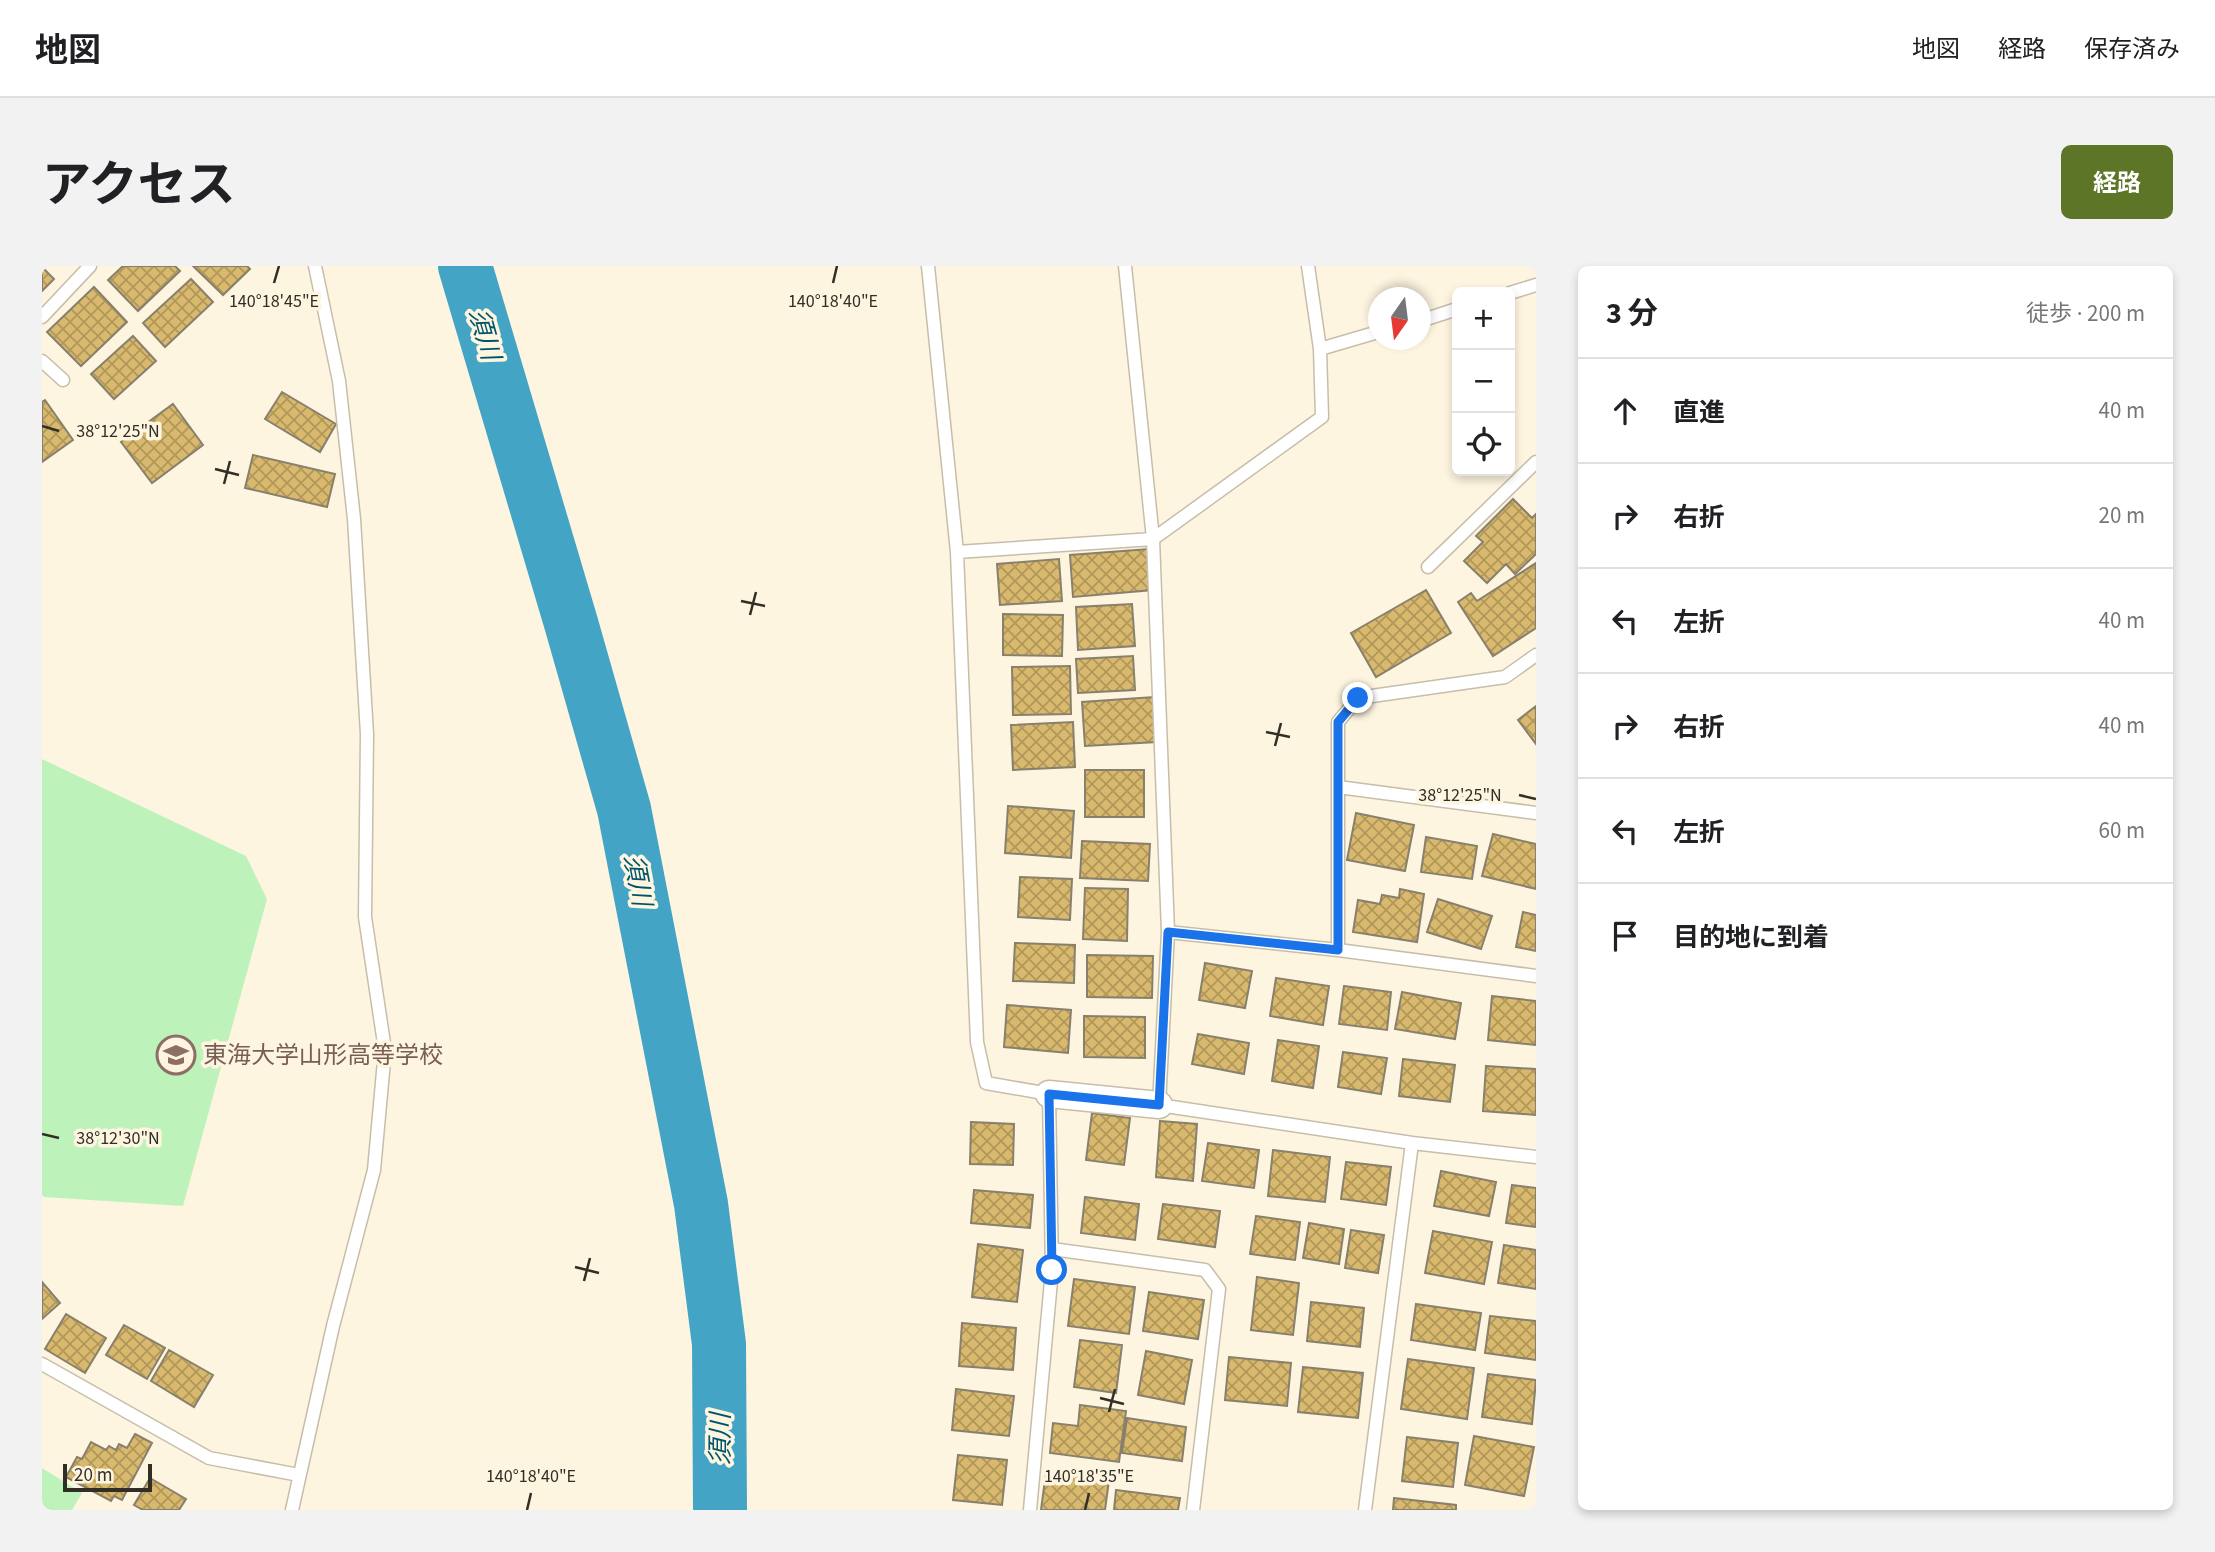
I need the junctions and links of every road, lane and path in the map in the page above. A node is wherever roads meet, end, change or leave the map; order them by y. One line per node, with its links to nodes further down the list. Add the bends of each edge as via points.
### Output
1 (90, 266): 9 (lane)
2 (315, 266): 31 (lane, via 339,381 354,519 368,734 365,917 385,1049 374,1170)
3 (928, 266): 17 (lane)
4 (1125, 266): 16 (lane)
5 (1308, 266): 12 (lane)
6 (1536, 285): 7 (lane)
7 (1515, 291)
8 (1452, 311): 10 (lane)
9 (42, 317)
10 (1431, 317)
11 (1368, 335): 12 (lane)
12 (1320, 349): 16 (lane, via 1322,416)
13 (42, 361): 14 (lane)
14 (62, 380)
15 (1536, 462): 18 (lane)
16 (1153, 539): 17 (lane); 22 (lane)
17 (957, 552): 25 (lane, via 977,1042 986,1083)
18 (1428, 567)
19 (1536, 655): 20 (lane, via 1505,677 1358,698 1338,722)
20 (1338, 787): 21 (lane); 23 (lane)
21 (1536, 813)
22 (1168, 932): 23 (lane); 26 (lane)
23 (1338, 950): 24 (lane)
24 (1536, 976)
25 (1049, 1094): 26 (street); 29 (lane)
26 (1159, 1105): 27 (lane)
27 (1412, 1143): 28 (lane); 35 (lane)
28 (1536, 1157)
29 (1052, 1250): 33 (lane); 34 (lane, via 1205,1270 1219,1289)
30 (42, 1364): 31 (lane, via 209,1458)
31 (299, 1475): 32 (lane)
32 (292, 1510)
33 (1030, 1510)
34 (1193, 1510)
35 (1365, 1510)

